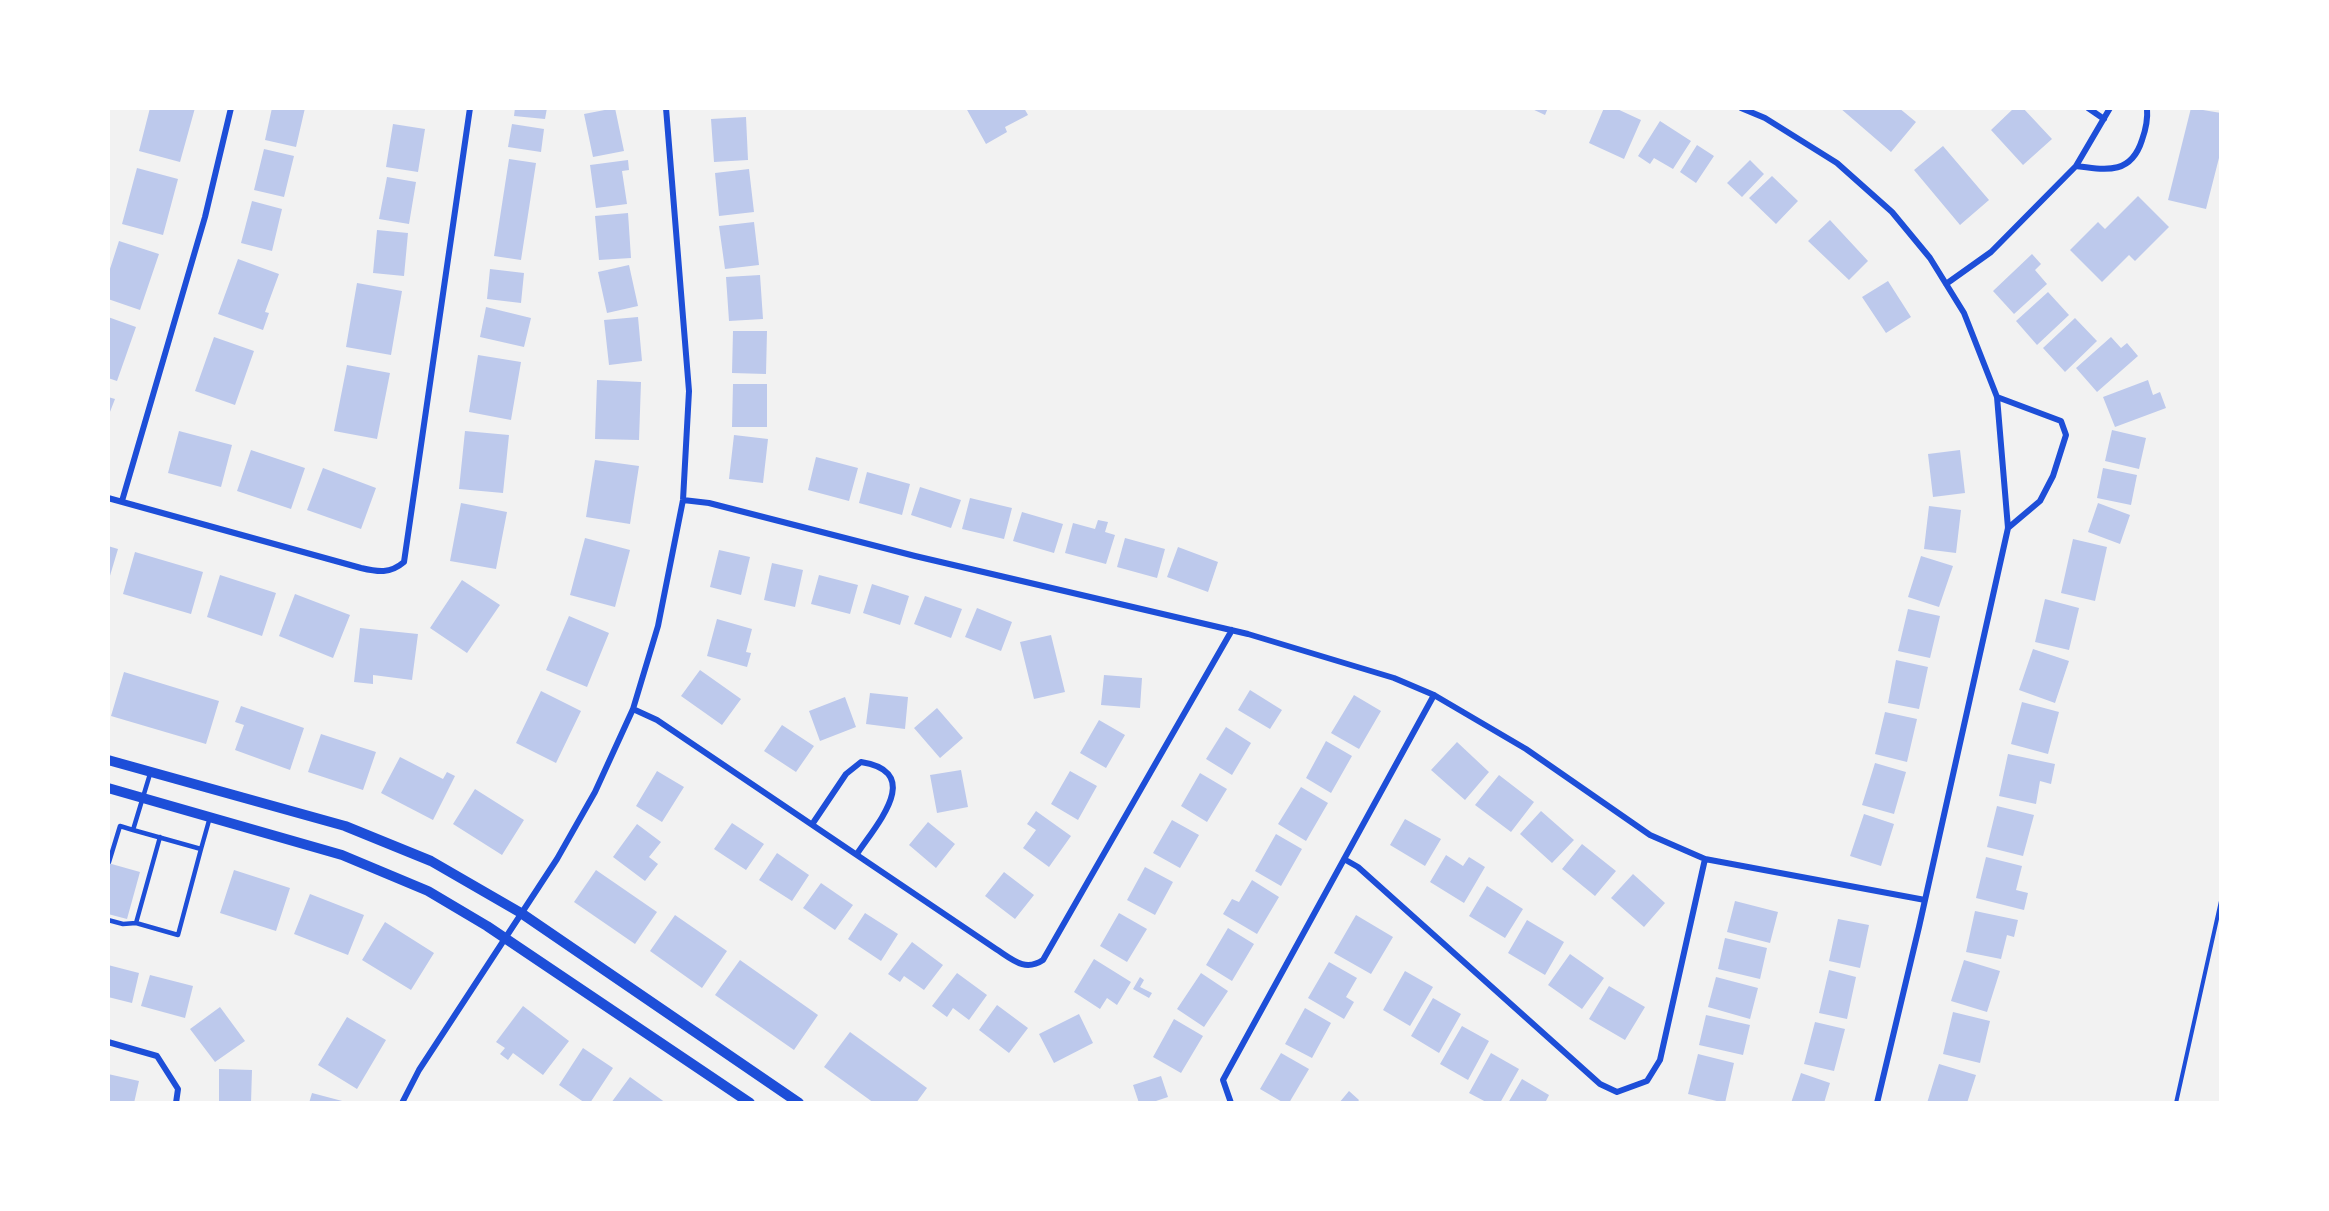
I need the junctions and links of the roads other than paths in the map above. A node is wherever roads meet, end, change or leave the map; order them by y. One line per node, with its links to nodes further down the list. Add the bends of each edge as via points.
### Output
1 (231, 108): 14 (street, via 205,218)
2 (470, 108): 14 (street, via 404,562 394,570 378,572)
3 (666, 108): 13 (street, via 689,391)
4 (1741, 108): 10 (street, via 1765,118 1837,163 1892,213 1930,258)
5 (2088, 108): 8 (street)
6 (2110, 108): 8 (street)
7 (2147, 108): 9 (street, via 2148,122 2137,155 2126,164 2106,170)
8 (2104, 118): 9 (street)
9 (2076, 166): 10 (street, via 1991,252)
10 (1946, 284): 11 (street, via 1964,313)
11 (1997, 397): 15 (street); 15 (street, via 2061,421 2066,435 2040,501)
12 (108, 498): 14 (street)
13 (683, 500): 16 (street, via 709,503); 18 (street, via 658,626)
14 (123, 501)
15 (2008, 528): 32 (street)
16 (1232, 630): 17 (street, via 1394,678); 28 (street, via 1043,960 1032,967 1023,966 996,949)
17 (1434, 695): 29 (street); 30 (street, via 1526,749 1650,835)
18 (633, 709): 24 (street, via 657,720); 33 (street, via 569,840)
19 (108, 760): 20 (street)
20 (150, 772): 22 (lane); 33 (street, via 375,836 454,872)
21 (108, 788): 22 (street)
22 (143, 798): 23 (street); 25 (lane)
23 (210, 817): 27 (lane); 36 (street, via 373,866 436,895)
24 (813, 824): 28 (street); 28 (street, via 846,774 861,762 878,765 892,779 892,801)
25 (134, 830): 26 (lane); 31 (lane, via 120,826)
26 (160, 837): 27 (lane); 35 (lane)
27 (201, 849): 35 (lane, via 178,935)
28 (857, 854)
29 (1344, 860): 30 (street, via 1358,867 1600,1084 1617,1092 1647,1081 1660,1060); 42 (street, via 1223,1080)
30 (1705, 860): 32 (street)
31 (109, 862)
32 (1925, 900): 43 (street)
33 (521, 913): 36 (street); 41 (street)
34 (108, 920): 35 (lane)
35 (136, 923)
36 (505, 938): 39 (street, via 418,1070); 40 (street)
37 (108, 1042): 38 (street, via 157,1056 178,1089)
38 (176, 1103)
39 (402, 1103)
40 (750, 1103)
41 (799, 1103)
42 (1231, 1103)
43 (1877, 1103)

